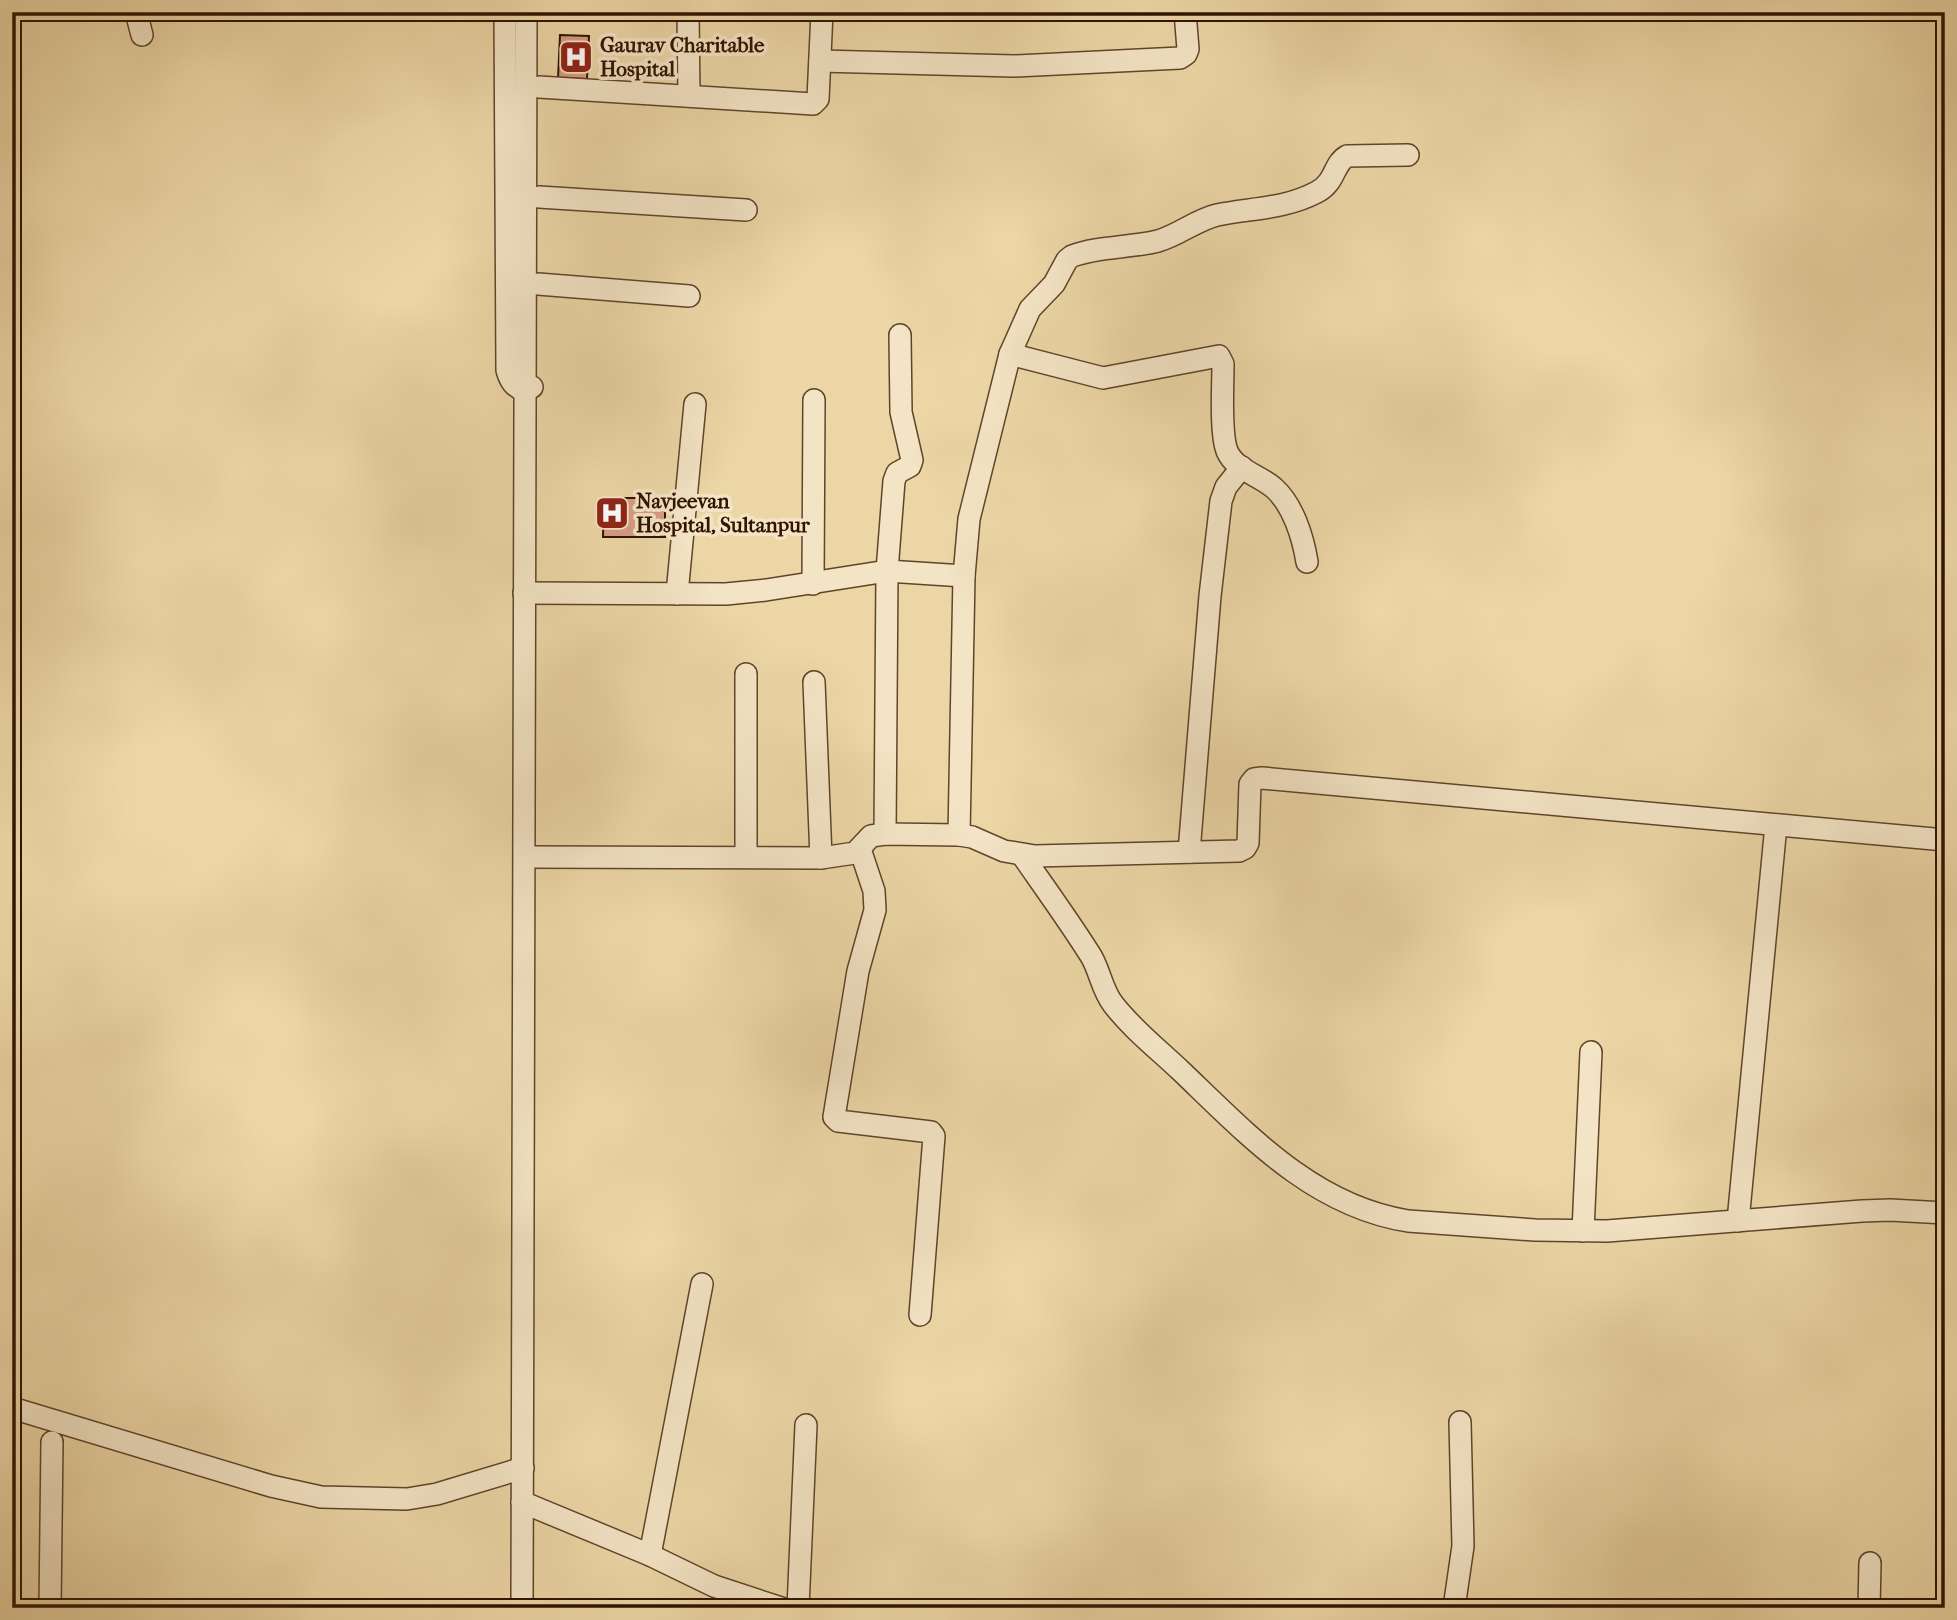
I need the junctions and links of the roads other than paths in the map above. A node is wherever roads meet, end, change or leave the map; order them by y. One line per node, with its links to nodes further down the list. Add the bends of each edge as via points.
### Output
1 (136, 12): 8 (street)
2 (505, 12): 19 (street, via 507,370 512,383)
3 (526, 12): 19 (street)
4 (538, 12): 10 (street)
5 (688, 12): 11 (street)
6 (822, 12): 9 (street)
7 (1185, 12): 9 (street, via 1188,49 1180,58 1014,66)
8 (142, 35)
9 (820, 61): 11 (street, via 818,99 813,104)
10 (539, 87): 11 (street); 13 (street)
11 (688, 96)
12 (1408, 155): 18 (street, via 1347,156 1324,187 1292,202 1213,216 1149,243 1072,256 1030,309)
13 (538, 197): 14 (street); 15 (street)
14 (746, 210)
15 (538, 284): 16 (street); 19 (street, via 538,374 533,387)
16 (689, 296)
17 (900, 335): 24 (street, via 901,412 912,460 894,481)
18 (1010, 354): 22 (street, via 1103,378 1219,356 1226,450); 25 (street, via 969,519)
19 (525, 391): 27 (street)
20 (814, 400): 26 (street)
21 (695, 404): 28 (street)
22 (1241, 467): 23 (street, via 1273,487 1285,501); 36 (street, via 1221,500)
23 (1307, 562)
24 (887, 571): 25 (street); 26 (street); 32 (street)
25 (964, 576): 33 (street)
26 (813, 583): 28 (street, via 726,594)
27 (524, 593): 28 (street); 38 (street)
28 (677, 594)
29 (746, 674): 39 (street)
30 (814, 682): 40 (street)
31 (1776, 825): 34 (street); 36 (street, via 1262,778 1250,784 1245,848); 43 (street)
32 (885, 834): 33 (street); 35 (street, via 871,836)
33 (959, 835): 37 (street)
34 (1945, 840)
35 (860, 849): 40 (street); 46 (street, via 874,891 875,910 858,971 834,1117 934,1136)
36 (1189, 852): 37 (street)
37 (1022, 855): 44 (street, via 1091,956 1114,1006 1254,1141 1307,1182 1383,1217)
38 (525, 857): 39 (street); 51 (street)
39 (747, 857): 40 (street)
40 (821, 858)
41 (1591, 1052): 44 (street)
42 (1945, 1213): 43 (street, via 1890,1210)
43 (1738, 1221): 44 (street)
44 (1583, 1231)
45 (702, 1284): 53 (street)
46 (920, 1315)
47 (12, 1408): 51 (street, via 321,1497 407,1499)
48 (1460, 1422): 59 (street, via 1463,1546)
49 (806, 1425): 58 (street)
50 (52, 1442): 55 (street)
51 (523, 1468): 52 (street)
52 (522, 1502): 53 (street); 56 (street)
53 (650, 1555): 57 (street, via 714,1586)
54 (1870, 1563): 60 (street)
55 (50, 1608)
56 (522, 1608)
57 (781, 1608)
58 (798, 1608)
59 (1454, 1608)
60 (1870, 1608)

